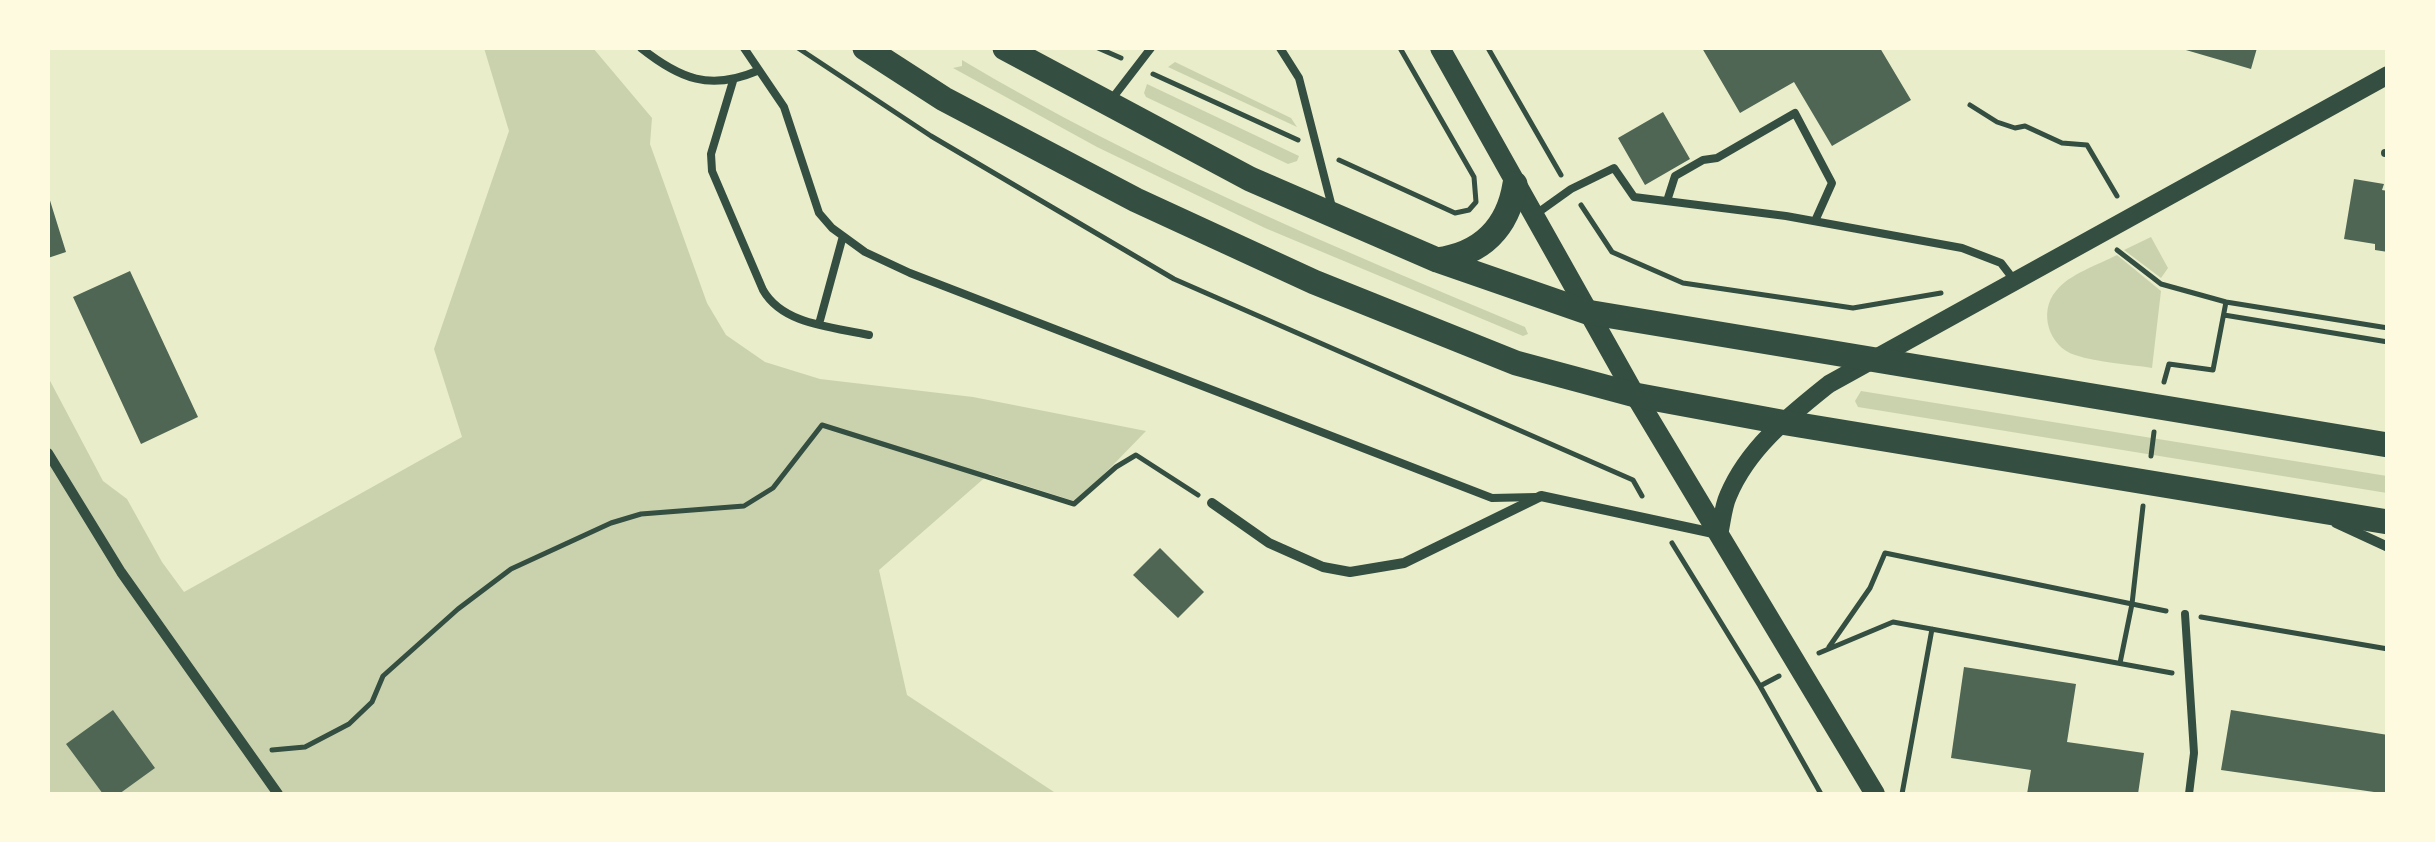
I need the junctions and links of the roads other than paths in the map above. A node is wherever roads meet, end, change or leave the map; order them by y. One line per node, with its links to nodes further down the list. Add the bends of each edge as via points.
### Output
1 (641, 48): 10 (lane, via 681,76)
2 (744, 48): 8 (lane)
3 (865, 48): 24 (highway, via 944,99 1136,200 1314,282 1516,363)
4 (1005, 48): 11 (highway)
5 (1150, 48): 11 (lane)
6 (1280, 48): 14 (lane, via 1299,78)
7 (1440, 48): 12 (main road)
8 (758, 71): 10 (lane); 17 (lane, via 784,107 819,214)
9 (2388, 75): 19 (street)
10 (733, 81): 21 (lane, via 712,171 769,302)
11 (1107, 105): 14 (highway)
12 (1515, 184): 15 (main road); 18 (highway, via 1512,204 1492,237)
13 (1667, 201): 15 (lane, via 1634,197 1614,168); 16 (lane); 16 (lane, via 1675,176 1795,113 1832,183)
14 (1334, 216): 18 (highway)
15 (1533, 216): 20 (main road)
16 (1815, 222): 19 (lane, via 1962,248 2001,263)
17 (843, 236): 21 (lane); 30 (lane, via 910,273 1492,498)
18 (1437, 260): 20 (highway)
19 (2016, 283): 23 (street)
20 (1587, 312): 23 (highway); 24 (main road)
21 (819, 324): 22 (lane)
22 (870, 335)
23 (1870, 358): 25 (street); 27 (highway)
24 (1635, 394): 25 (highway); 34 (main road)
25 (1781, 422): 32 (highway); 34 (street, via 1727,497)
26 (2388, 435): 27 (street)
27 (2354, 439): 28 (highway)
28 (2388, 445)
29 (48, 453): 37 (street, via 121,572)
30 (1541, 496): 31 (street, via 1404,563 1350,572 1269,543); 34 (street)
31 (1212, 504)
32 (2303, 508): 33 (highway); 35 (street)
33 (2388, 522)
34 (1720, 534): 38 (main road)
35 (2388, 547)
36 (2184, 614): 39 (lane, via 2194,753)
37 (278, 794)
38 (1876, 794)
39 (2189, 794)

